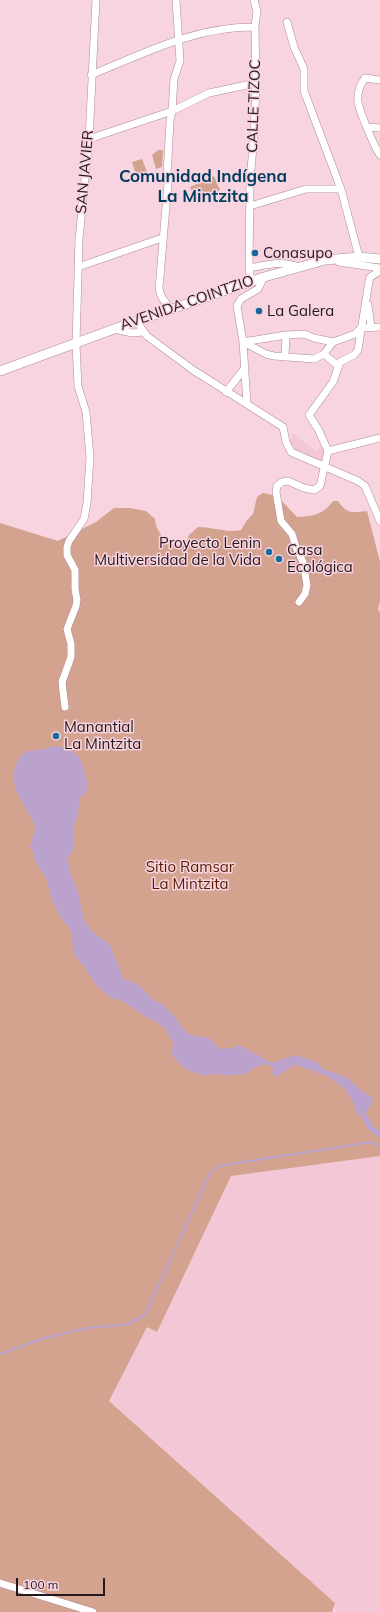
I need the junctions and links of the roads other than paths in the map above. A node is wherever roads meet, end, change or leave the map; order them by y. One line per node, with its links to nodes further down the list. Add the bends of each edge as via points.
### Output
1 (96, 0): 7 (street, SAN JAVIER)
2 (176, 0): 6 (street)
3 (254, 0): 5 (street, CALLE TIZOC, via 257,11)
4 (287, 22): 15 (street, via 304,69 304,91)
5 (255, 26): 6 (street, via 235,26 202,32); 9 (street, CALLE TIZOC)
6 (178, 41): 7 (street); 10 (street, via 180,61 174,79)
7 (91, 75): 13 (street, SAN JAVIER)
8 (380, 80): 11 (street, via 365,78 360,85 358,102)
9 (256, 83): 10 (street, via 209,93); 16 (street, CALLE TIZOC)
10 (172, 110): 13 (street); 17 (street)
11 (367, 127): 12 (street); 14 (street)
12 (380, 128)
13 (89, 139): 21 (street, SAN JAVIER)
14 (380, 155)
15 (341, 189): 16 (street, via 306,189); 18 (street)
16 (250, 206): 23 (street, CALLE TIZOC)
17 (162, 238): 21 (street); 29 (street, via 159,288 160,296)
18 (359, 257): 19 (main road, AVENIDA COINTZIO); 20 (main road, AVENIDA COINTZIO)
19 (380, 259)
20 (325, 260): 22 (main road, AVENIDA COINTZIO); 24 (street)
21 (78, 266): 39 (street, SAN JAVIER)
22 (299, 267): 23 (street, via 290,263 280,263); 26 (main road, AVENIDA COINTZIO)
23 (249, 268): 27 (street, CALLE TIZOC)
24 (380, 268)
25 (380, 271): 28 (street, via 370,277)
26 (264, 277): 27 (main road, AVENIDA COINTZIO); 37 (street, via 258,289 241,299 237,306)
27 (251, 281): 29 (main road, AVENIDA COINTZIO)
28 (367, 299): 31 (street); 33 (street)
29 (170, 309): 30 (main road, AVENIDA COINTZIO)
30 (136, 321): 34 (main road, AVENIDA COINTZIO); 35 (street)
31 (371, 327): 32 (street); 33 (street)
32 (380, 327)
33 (361, 328): 38 (street, via 355,334); 42 (street, via 358,350)
34 (114, 329): 35 (street, via 132,333); 39 (main road, AVENIDA COINTZIO)
35 (143, 332): 45 (street)
36 (286, 335): 37 (street); 38 (street, via 304,334); 41 (street)
37 (243, 342): 41 (street, via 266,354); 43 (street)
38 (332, 342): 40 (street)
39 (76, 344): 44 (main road, AVENIDA COINTZIO); 52 (street, SAN JAVIER, via 78,386 86,412 90,457 84,519 69,541 67,555 75,570 77,600 67,629 71,657 62,682)
40 (324, 354): 41 (street, via 314,359); 42 (street)
41 (285, 357)
42 (338, 366): 48 (street, via 333,382 309,415)
43 (245, 368): 45 (street); 46 (street)
44 (0, 371)
45 (226, 392): 46 (street)
46 (247, 404): 49 (street, via 283,427 291,452)
47 (380, 438): 48 (street)
48 (328, 451): 49 (street)
49 (324, 467): 50 (street, via 365,486); 51 (street, via 320,486 314,490 288,481 277,486 282,521 292,534 303,562 307,585 305,594)
50 (380, 521)
51 (299, 602)
52 (65, 708)
53 (0, 1583): 54 (street)
54 (93, 1612)

